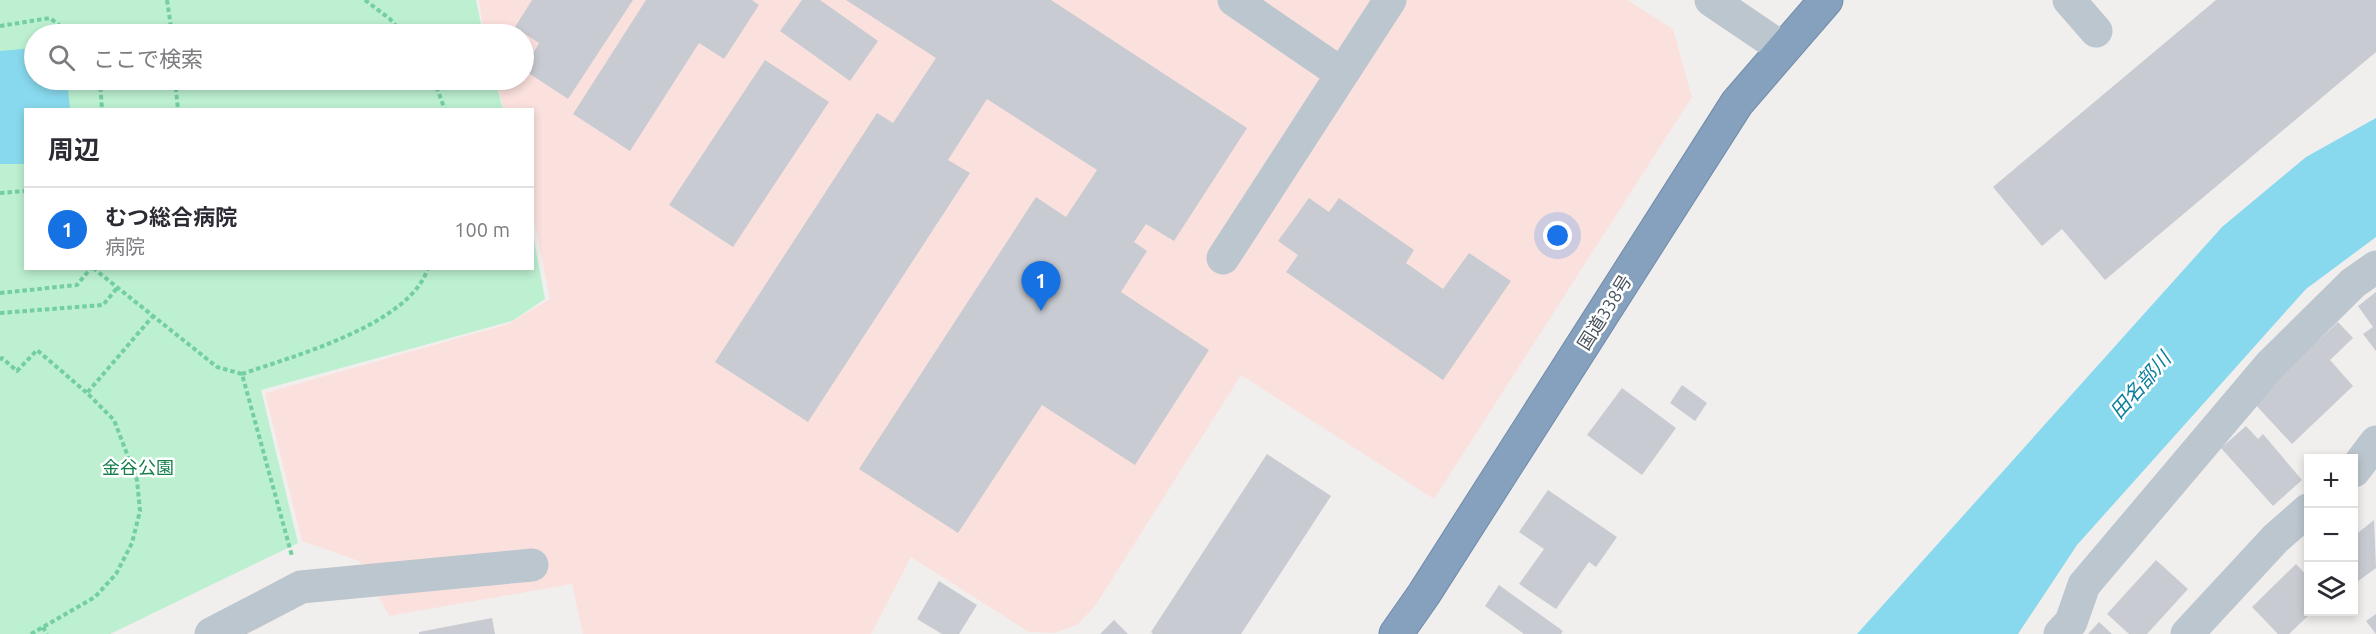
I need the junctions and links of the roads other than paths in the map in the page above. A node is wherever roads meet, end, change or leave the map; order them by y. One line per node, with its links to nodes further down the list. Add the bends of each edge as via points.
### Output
1 (1234, 0): 8 (street)
2 (1390, 0): 8 (street)
3 (1711, 0): 7 (street)
4 (1826, 0): 7 (highway, 国道338号)
5 (2070, 0): 6 (street)
6 (2096, 31)
7 (1782, 48): 14 (highway, 国道338号, via 1737,103)
8 (1342, 74): 9 (street)
9 (1223, 258)
10 (2376, 267): 15 (street, via 2353,283 2270,365 2084,585 2071,622)
11 (2304, 514): 16 (street, via 2276,538)
12 (532, 565): 13 (street, via 301,587)
13 (211, 634)
14 (1396, 634)
15 (2060, 634)
16 (2187, 634)

